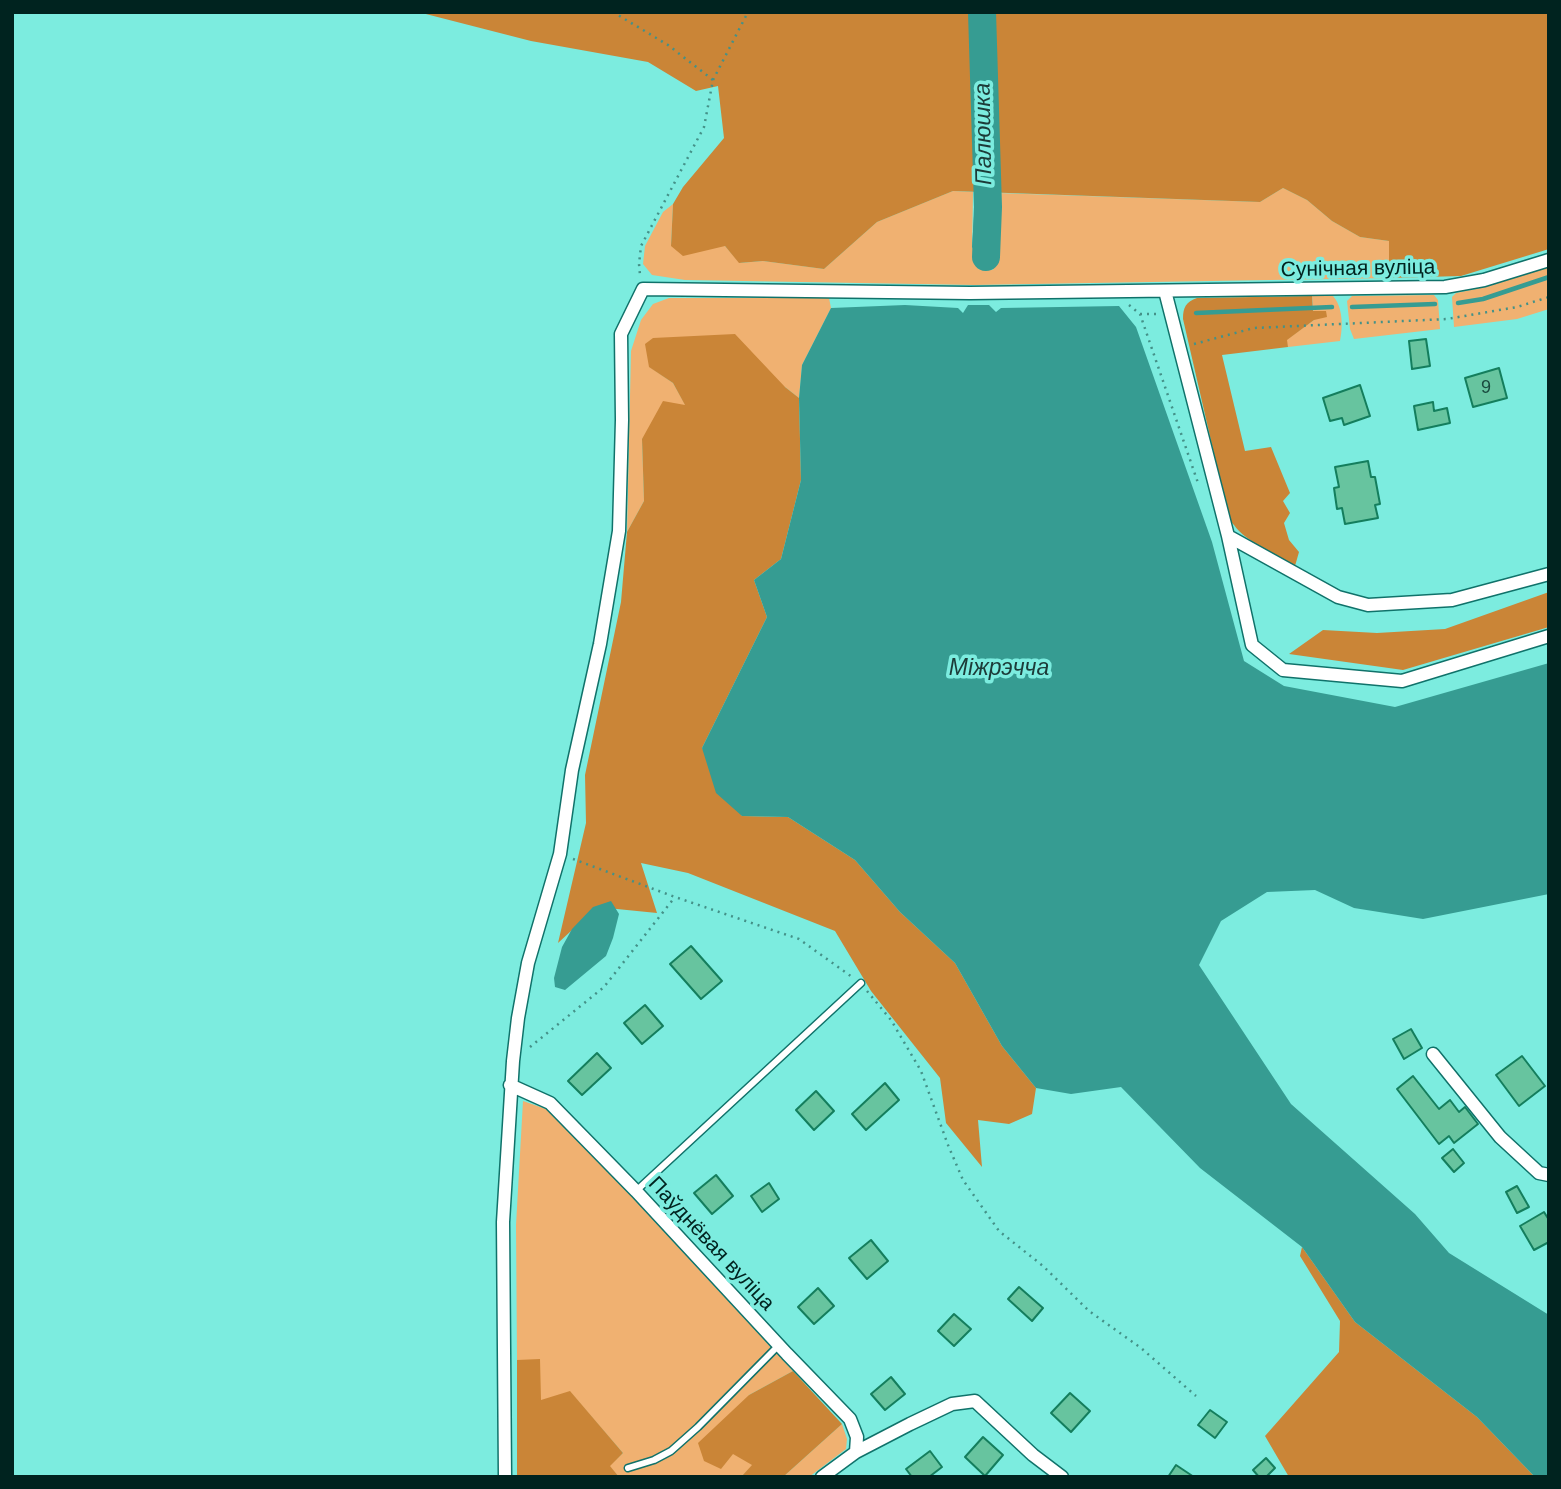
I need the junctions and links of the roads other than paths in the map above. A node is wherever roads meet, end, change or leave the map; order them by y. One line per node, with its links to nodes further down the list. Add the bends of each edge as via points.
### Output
1 (1549, 260): 2 (street, Сунічная вуліца, via 1484,281 1445,287)
2 (1165, 290): 3 (street); 8 (street, Сунічная вуліца, via 643,289 621,334 619,531 560,854 528,963)
3 (1228, 536): 4 (street, via 1338,597 1368,605 1452,600); 5 (street, via 1252,645 1283,670 1402,681)
4 (1549, 574)
5 (1549, 636)
6 (861, 983): 10 (lane)
7 (1433, 1054): 9 (street, via 1500,1137 1539,1173)
8 (510, 1085): 10 (street, Паўднёвая вуліца, via 550,1103); 14 (street, via 503,1222)
9 (1549, 1175)
10 (636, 1191): 11 (street, Паўднёвая вуліца)
11 (779, 1345): 12 (street, Паўднёвая вуліца, via 850,1419 857,1437); 13 (lane, via 671,1451)
12 (856, 1452): 15 (street); 16 (street, via 952,1404 975,1401)
13 (628, 1468)
14 (505, 1477)
15 (822, 1477)
16 (1062, 1477)

